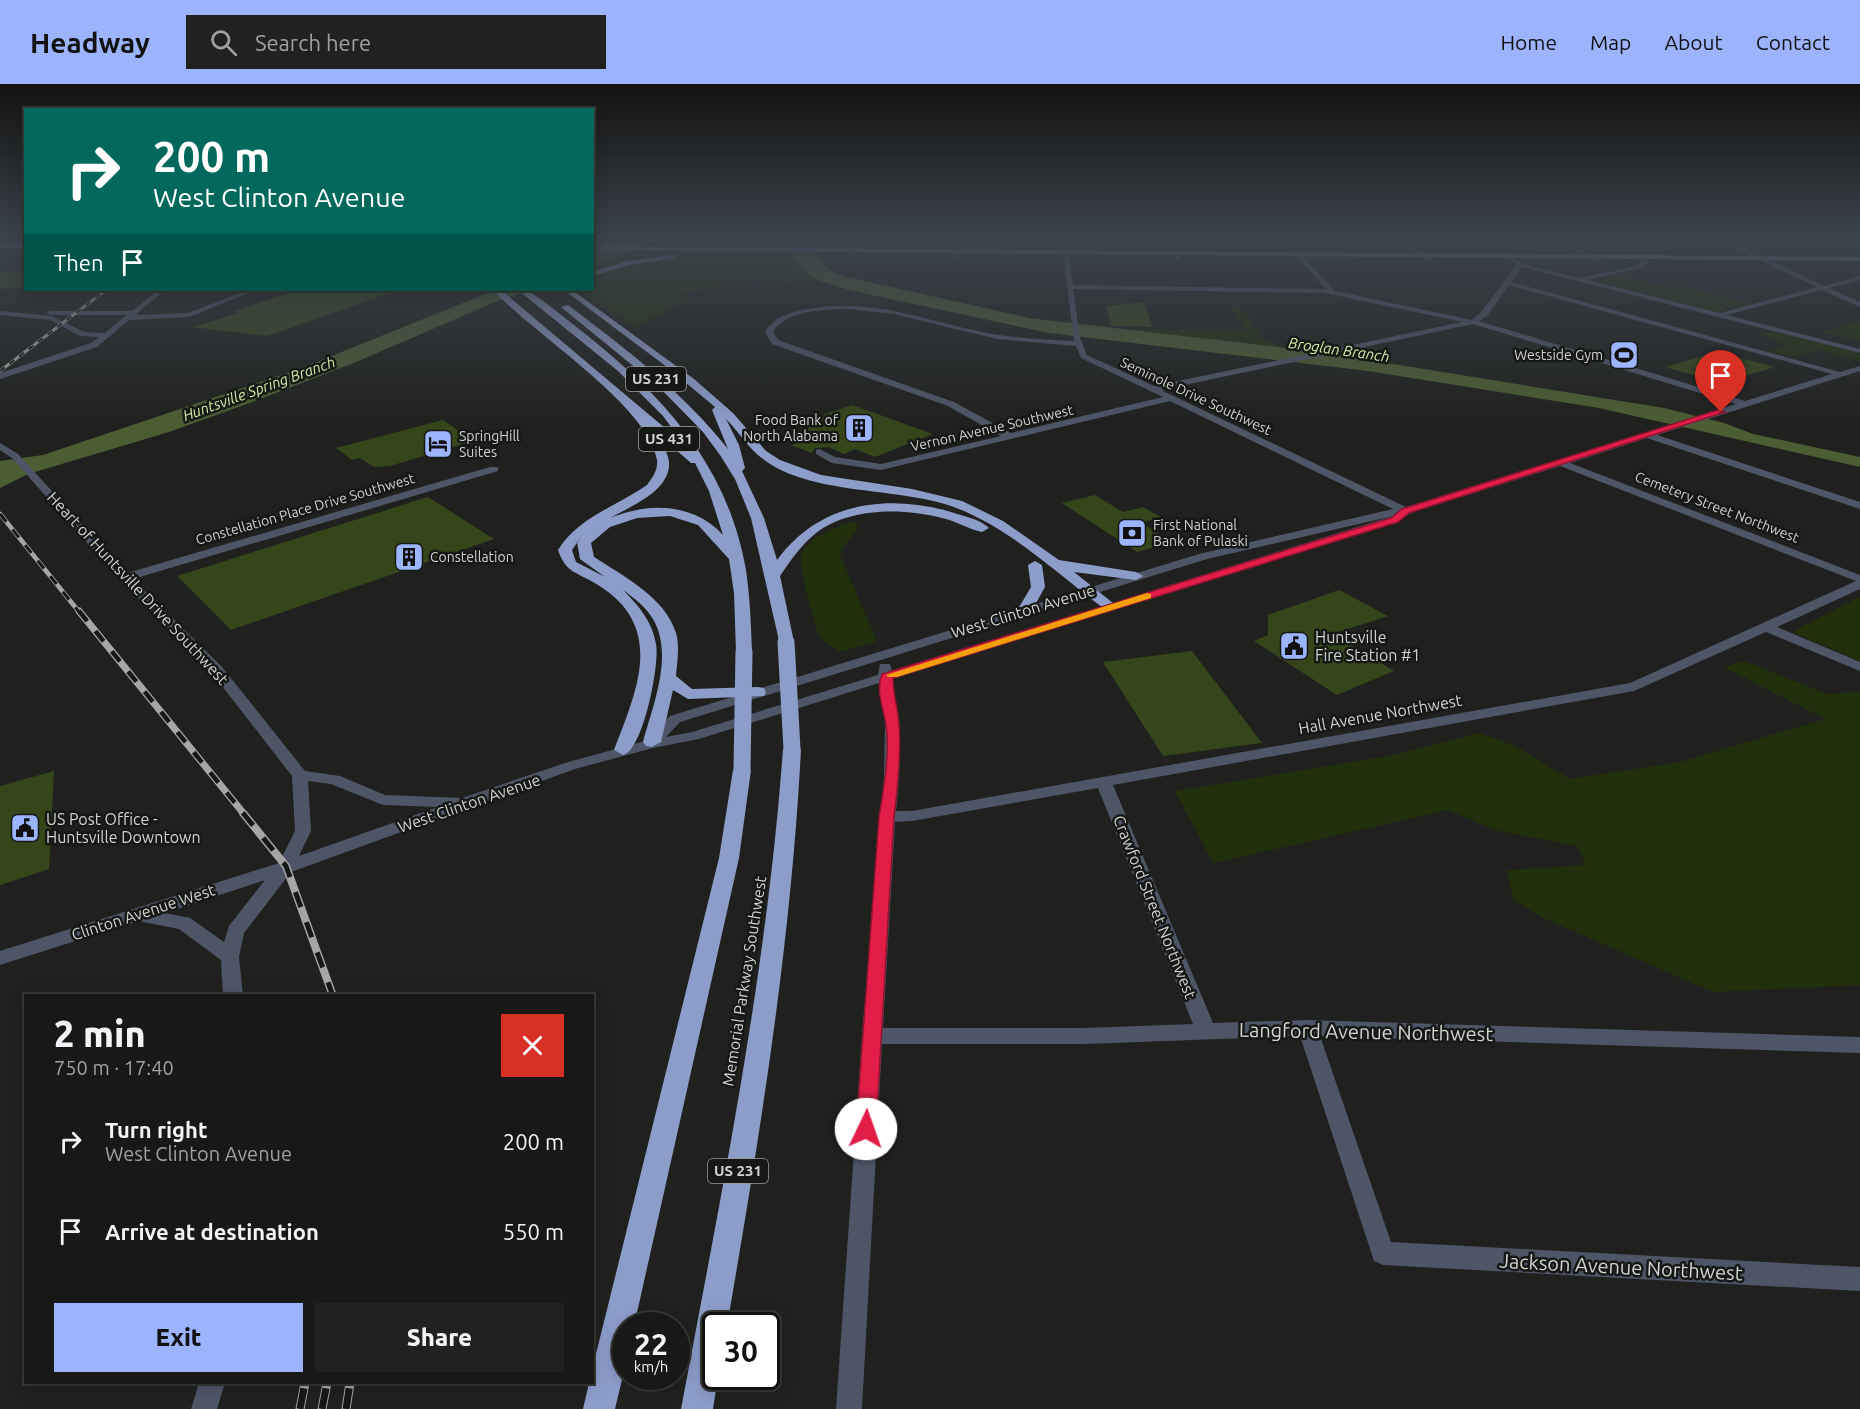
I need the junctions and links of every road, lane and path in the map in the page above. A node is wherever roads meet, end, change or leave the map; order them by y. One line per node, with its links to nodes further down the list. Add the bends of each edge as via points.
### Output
1 (149, 301): 15 (street)
2 (225, 301): 15 (street, via 189,315)
3 (510, 301): 19 (highway, US 431)
4 (538, 301): 19 (highway); 36 (highway, US 231, via 650,394 680,428)
5 (558, 301): 37 (highway, Memorial Parkway Southwest / US 231, via 665,385 698,419)
6 (585, 301): 27 (highway, US 431)
7 (1071, 301): 20 (street)
8 (1372, 301): 17 (street)
9 (1494, 301): 17 (street)
10 (1573, 301): 23 (street)
11 (1663, 301): 16 (street)
12 (1775, 301): 16 (street)
13 (0, 313): 14 (street)
14 (22, 313): 15 (street); 18 (street, via 52,318 83,334)
15 (131, 315): 18 (street)
16 (1720, 315): 21 (street)
17 (1473, 322): 25 (street); 28 (street)
18 (108, 335): 24 (street, via 76,353)
19 (557, 339): 29 (highway, US 431)
20 (1076, 341): 25 (street, Seminole Drive Southwest, via 1084,356 1095,363); 31 (street, via 988,336 872,307 813,309 785,316 769,332 775,342 951,404)
21 (1860, 351)
22 (1860, 368): 23 (street, West Clinton Avenue)
23 (1840, 374): 28 (street, West Clinton Avenue)
24 (0, 376)
25 (1154, 389): 26 (street, Seminole Drive Southwest)
26 (1172, 398): 31 (street, Vernon Avenue Southwest); 39 (street, Seminole Drive Southwest)
27 (713, 401): 37 (highway, US 431, via 733,445); 41 (highway, via 758,451 784,466 830,480 916,492 956,504 1004,528)
28 (1744, 404): 30 (street, West Clinton Avenue)
29 (633, 409): 36 (highway, US 431); 57 (highway, via 662,457 662,471 643,494 574,534 566,550 570,564 625,599 635,610 647,637 647,684)
30 (1647, 435): 34 (street, West Clinton Avenue); 38 (street)
31 (1010, 438): 33 (street, Vernon Avenue Southwest, via 881,467 832,460)
32 (0, 446): 44 (street, Heart of Huntsville Drive Southwest, via 15,456)
33 (819, 452)
34 (1562, 463): 39 (street, West Clinton Avenue); 45 (street, Cemetery Street Northwest)
35 (494, 469): 44 (street, Constellation Place Drive Southwest)
36 (705, 469): 40 (highway, US 231)
37 (741, 478): 43 (highway, Memorial Parkway Southwest / US 231)
38 (1860, 506)
39 (1406, 511): 42 (street, West Clinton Avenue, via 1378,513 1247,543); 49 (street, West Clinton Avenue, via 1384,524)
40 (736, 559): 54 (highway, via 700,520 674,513 647,513 615,520 592,532 584,542 587,559 644,596 663,621 672,654); 74 (highway, US 231, bridge, via 744,652 742,770 729,858)
41 (1041, 562): 42 (highway); 43 (highway, via 967,521 929,512 885,510 841,515 818,525 795,544); 47 (highway); 48 (highway, via 1038,587)
42 (1136, 576): 47 (street, West Clinton Avenue)
43 (772, 577): 75 (highway, Memorial Parkway Southwest / US 231, bridge, via 786,642 792,749 789,823 779,933)
44 (125, 578): 58 (street, Heart of Huntsville Drive Southwest, via 216,670)
45 (1860, 579)
46 (1860, 584): 50 (street, Hall Avenue Northwest)
47 (1082, 592): 48 (street, West Clinton Avenue); 49 (highway)
48 (1026, 609): 51 (street, West Clinton Avenue)
49 (1105, 609): 53 (street, West Clinton Avenue)
50 (1769, 628): 52 (street); 59 (street, Hall Avenue Northwest, via 1634,687)
51 (883, 655): 53 (street); 55 (street, West Clinton Avenue)
52 (1860, 667)
53 (886, 676): 56 (street, West Clinton Avenue, via 694,736); 61 (street, via 892,723)
54 (668, 678): 55 (highway, via 688,694); 56 (highway)
55 (758, 692): 56 (street, West Clinton Avenue, via 675,719)
56 (652, 742): 57 (street, West Clinton Avenue)
57 (623, 750): 60 (street, West Clinton Avenue)
58 (300, 775): 60 (street, via 334,779 383,801); 62 (street, via 303,831)
59 (1104, 783): 61 (street, Hall Avenue Northwest); 68 (street, Crawford Street Northwest)
60 (465, 802): 62 (street, West Clinton Avenue)
61 (887, 817): 69 (street)
62 (286, 866): 63 (street, Clinton Avenue West); 64 (street, via 235,931)
63 (136, 915): 64 (street, via 184,922); 65 (street, Clinton Avenue West)
64 (230, 957): 66 (street)
65 (0, 958)
66 (233, 994)
67 (1307, 1028): 68 (street, Langford Avenue Northwest); 70 (street, Langford Avenue Northwest); 71 (street, Jackson Avenue Northwest, via 1383,1253)
68 (1206, 1031): 69 (street, Langford Avenue Northwest, via 1085,1036)
69 (872, 1036): 76 (street)
70 (1860, 1045)
71 (1860, 1279)
72 (212, 1384): 73 (street)
73 (204, 1409)
74 (599, 1409)
75 (697, 1409)
76 (849, 1409)

